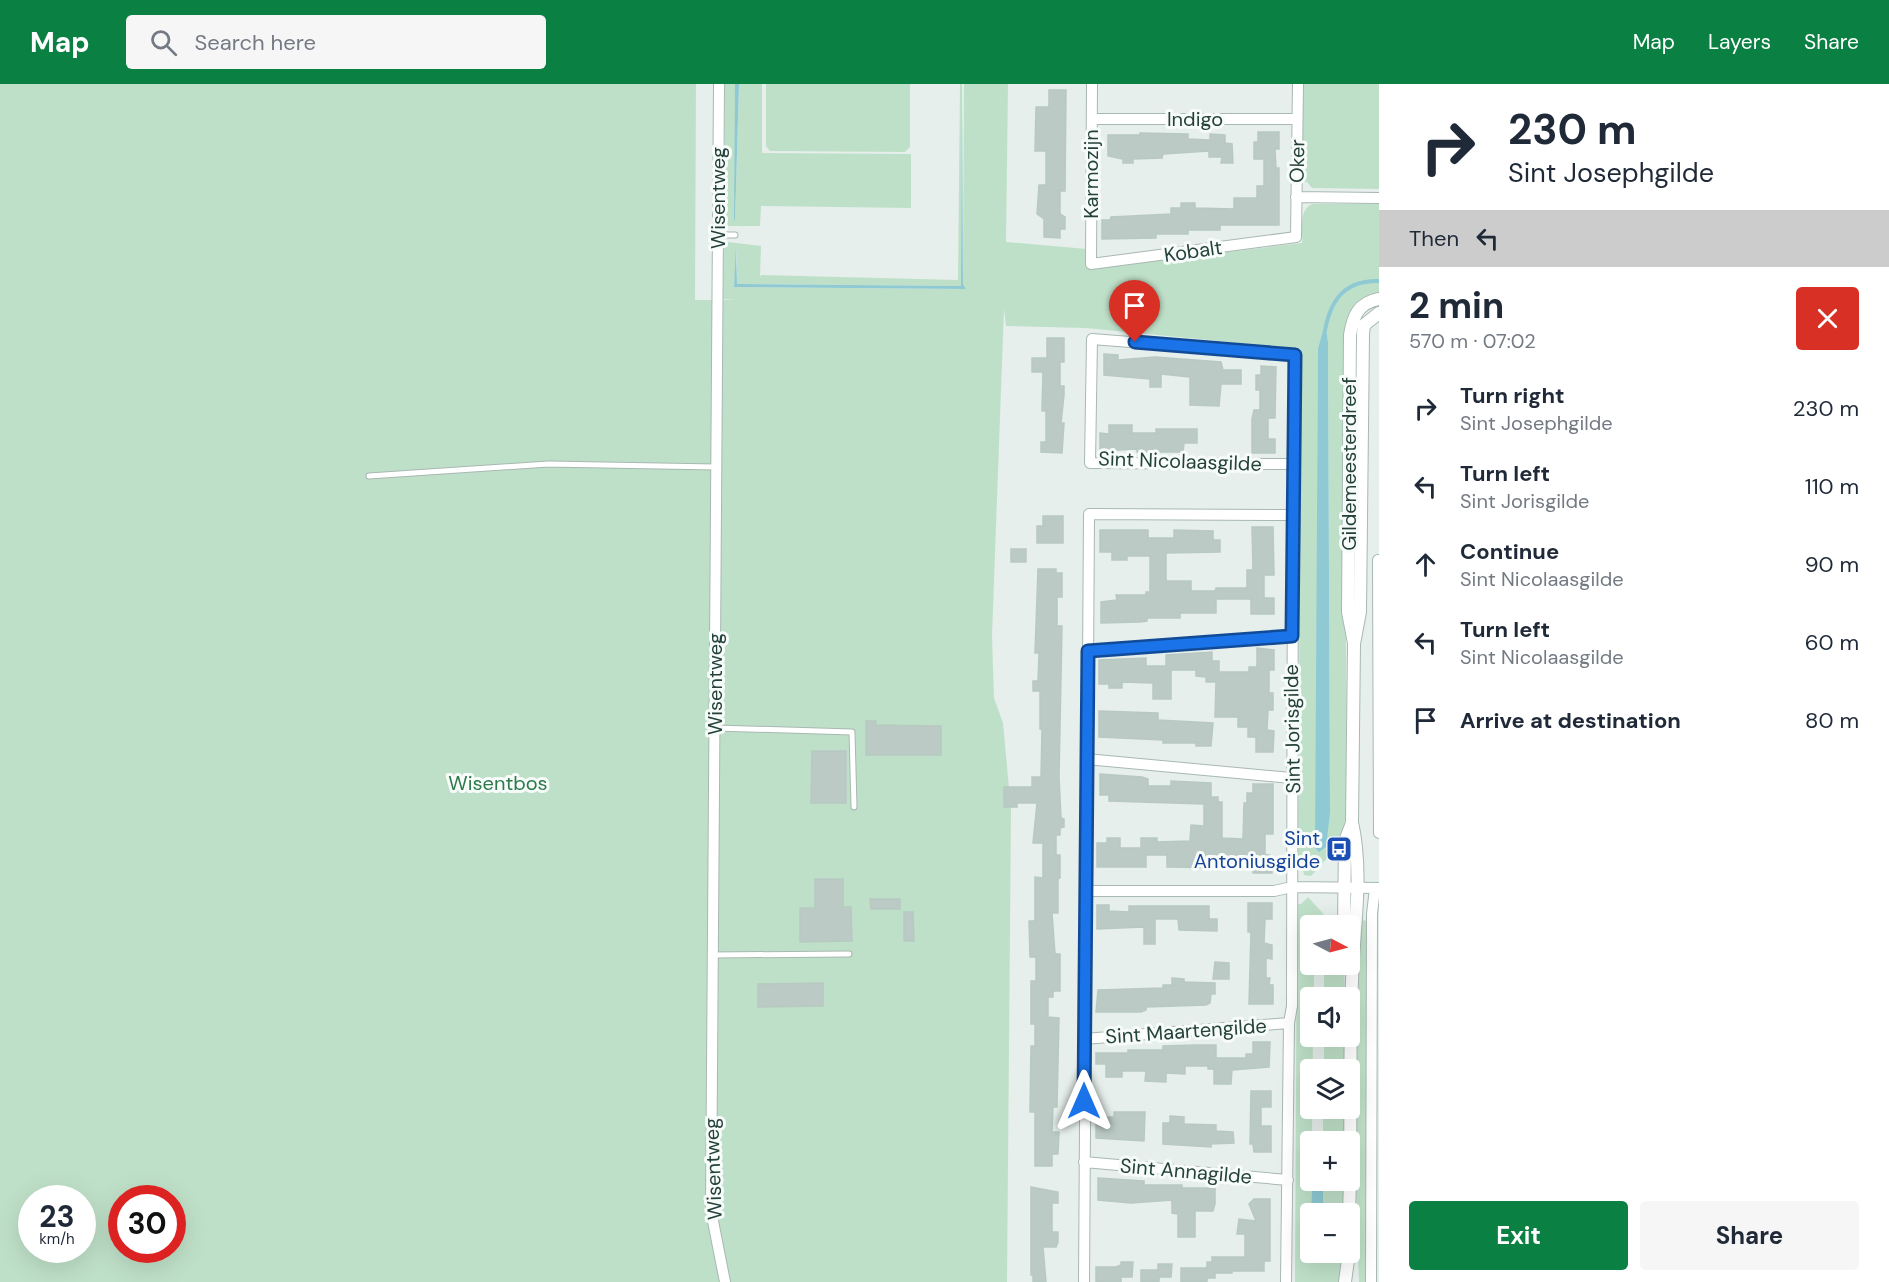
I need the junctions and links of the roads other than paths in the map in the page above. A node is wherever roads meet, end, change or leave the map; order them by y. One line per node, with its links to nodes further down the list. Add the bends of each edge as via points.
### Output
1 (719, 84): 8 (street, Wisentweg)
2 (1092, 84): 4 (street, Karmozijn)
3 (1298, 84): 5 (street, Oker)
4 (1092, 119): 5 (street, Indigo); 11 (street, Karmozijn)
5 (1297, 119): 6 (street, Oker)
6 (1296, 197): 7 (street); 10 (street, Oker)
7 (1379, 198)
8 (718, 234): 9 (lane); 15 (street, Wisentweg)
9 (735, 235)
10 (1296, 237): 11 (street, Kobalt)
11 (1091, 264)
12 (1379, 299): 18 (street, Gildemeesterdreef, via 1361,306 1350,335)
13 (1379, 313): 18 (street, Gildemeesterdreef, via 1364,325 1363,334)
14 (1293, 464): 14 (street, Sint Nicolaasgilde, via 1295,355 1092,339 1090,463); 17 (street, Sint Jorisgilde)
15 (716, 467): 16 (lane, via 565,464); 22 (street, Wisentweg)
16 (369, 476)
17 (1292, 515): 20 (street, Sint Jorisgilde); 21 (street, via 1089,514)
18 (1355, 560): 19 (street); 26 (street, Gildemeesterdreef, via 1360,612 1354,644)
19 (1378, 560): 27 (street)
20 (1292, 636): 21 (street); 24 (street, Sint Jorisgilde)
21 (1088, 651): 23 (street)
22 (715, 728): 25 (lane, via 852,732); 36 (street, Wisentweg)
23 (1086, 759): 24 (street); 32 (street)
24 (1291, 778): 28 (street, Sint Jorisgilde)
25 (854, 807)
26 (1352, 822): 29 (street, Gildemeesterdreef, via 1345,841); 30 (street, Gildemeesterdreef)
27 (1379, 833)
28 (1292, 886): 29 (street); 32 (street, via 1274,891); 38 (street, Sint Jorisgilde)
29 (1342, 888): 30 (street); 33 (street, Gildemeesterdreef)
30 (1358, 888): 31 (street); 34 (street, Gildemeesterdreef)
31 (1377, 888): 50 (street, via 1372,914)
32 (1087, 891): 39 (street)
33 (1343, 915)
34 (1355, 915)
35 (849, 954): 36 (lane)
36 (712, 955): 45 (street, Wisentweg, via 711,1211)
37 (1351, 975): 40 (street, Gildemeesterdreef)
38 (1289, 1023): 39 (street, Sint Maartengilde); 42 (street, Sint Jorisgilde)
39 (1084, 1040): 41 (street)
40 (1350, 1131)
41 (1084, 1162): 42 (street, Sint Annagilde); 46 (street)
42 (1288, 1180): 47 (street, Sint Jorisgilde)
43 (1348, 1263): 48 (street)
44 (1350, 1263): 49 (street)
45 (725, 1282)
46 (1084, 1282)
47 (1286, 1282)
48 (1345, 1282)
49 (1354, 1282)
50 (1371, 1282)

